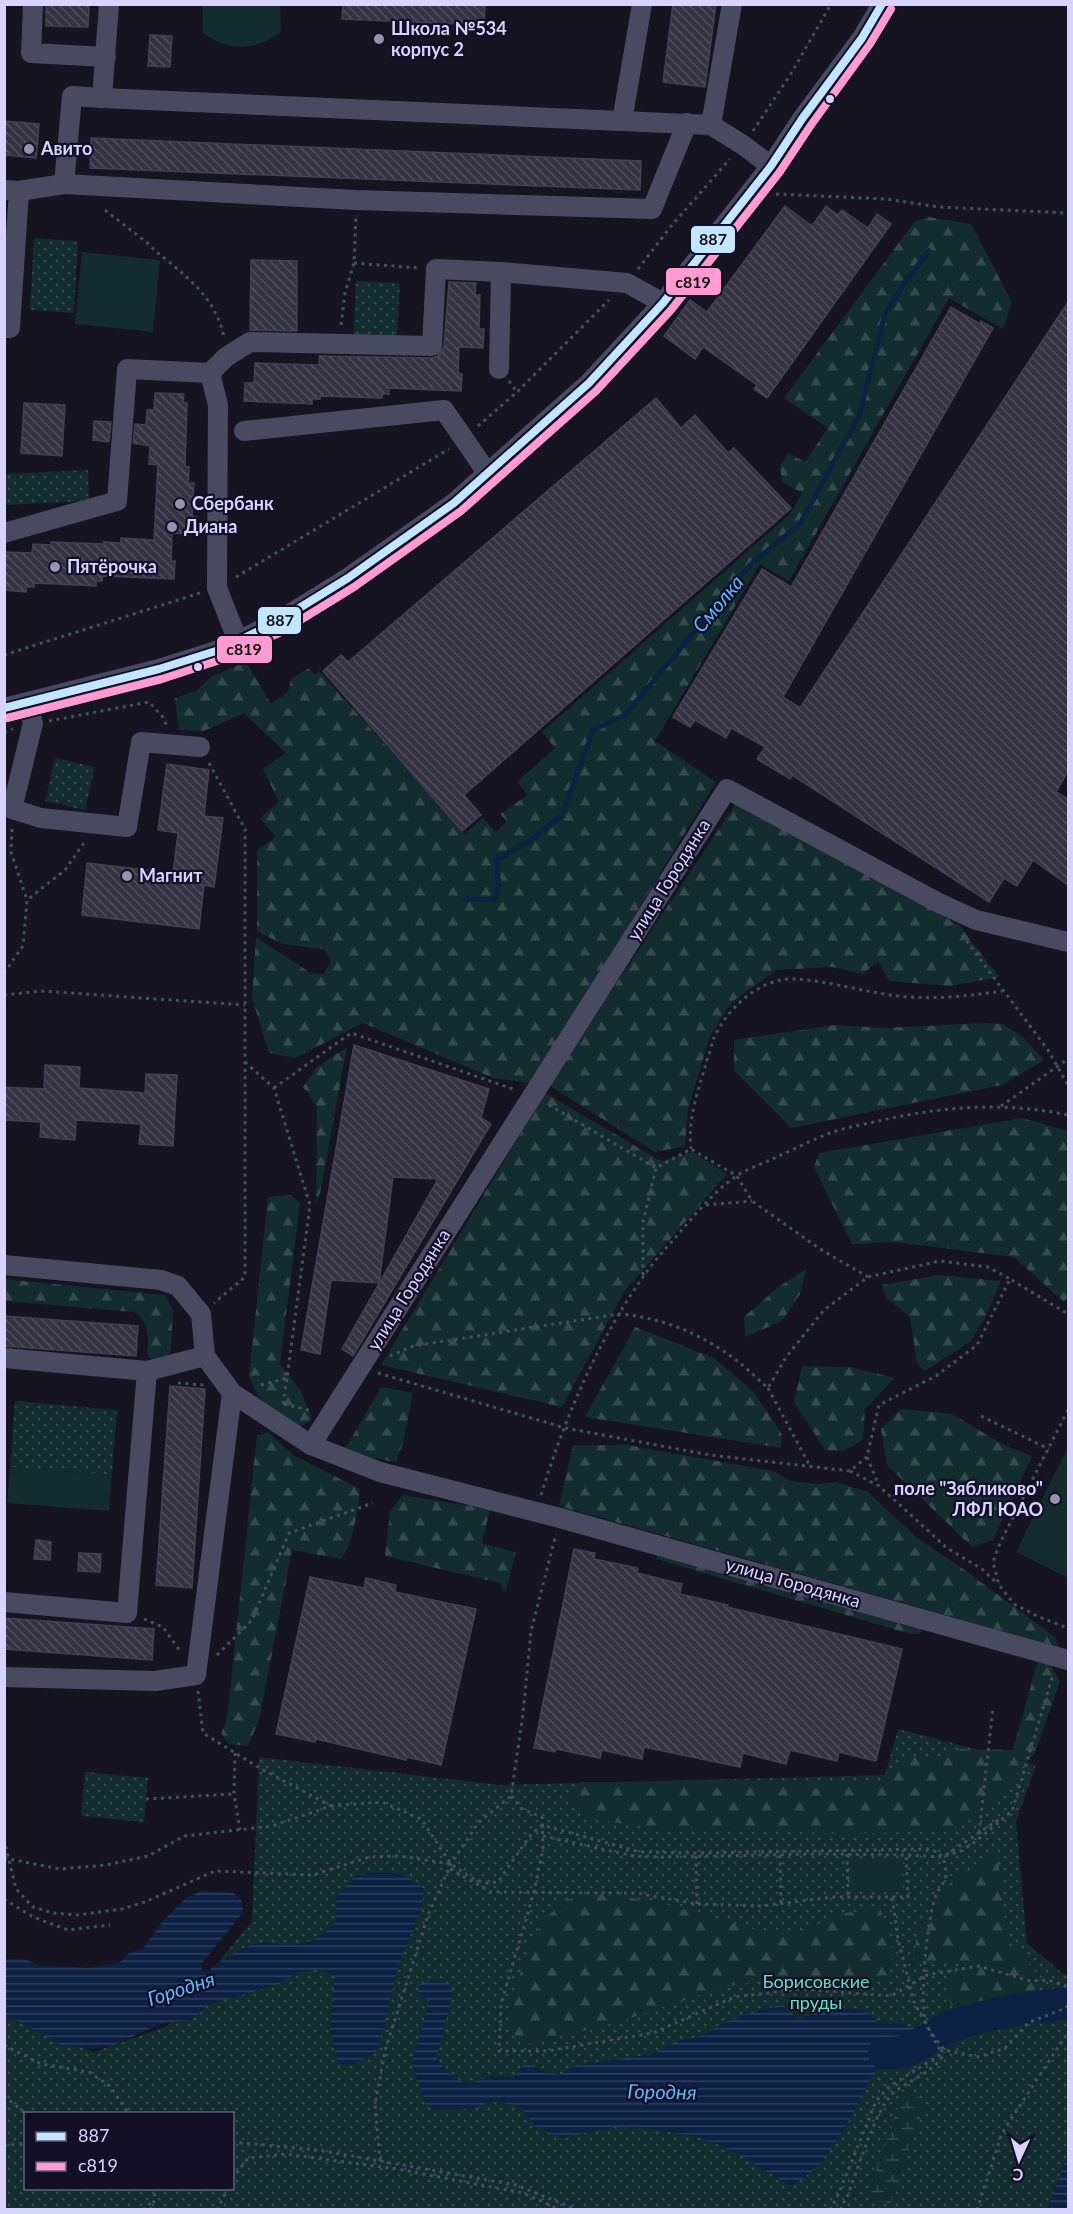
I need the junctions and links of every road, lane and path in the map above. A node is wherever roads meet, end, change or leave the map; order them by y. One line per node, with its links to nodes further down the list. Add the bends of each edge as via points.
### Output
1 (33, 4): 7 (street, via 31,53)
2 (109, 4): 7 (street)
3 (642, 4): 9 (street)
4 (732, 4): 11 (street)
5 (831, 4): 12 (path)
6 (882, 4): 13 (street)
7 (106, 57): 8 (street)
8 (102, 98): 9 (street); 14 (street, via 72,96)
9 (622, 121): 10 (street)
10 (687, 123): 11 (street); 14 (street, via 652,209 356,200)
11 (711, 125): 12 (street)
12 (743, 145): 13 (street); 23 (path)
13 (771, 166): 24 (street)
14 (64, 184): 15 (street)
15 (12, 191): 25 (street, via 10,328)
16 (776, 194): 18 (path)
17 (105, 210): 27 (path, via 150,245 209,301 220,323)
18 (1068, 213)
19 (356, 237): 20 (path)
20 (354, 263): 21 (path); 26 (path, via 345,293)
21 (436, 269): 22 (street); 26 (street, via 432,346)
22 (501, 272): 23 (street); 28 (street)
23 (627, 283): 24 (street); 31 (path, via 517,392)
24 (663, 303): 32 (street, via 589,383)
25 (4, 328)
26 (338, 345): 27 (street, via 250,342)
27 (226, 357): 29 (street)
28 (500, 369)
29 (210, 373): 33 (street, via 127,369 117,501); 34 (street, via 218,405)
30 (244, 431): 31 (street, via 444,410)
31 (463, 439): 32 (street); 34 (path)
32 (488, 474): 35 (street, via 445,510 348,578)
33 (4, 533)
34 (217, 588): 35 (street); 36 (path)
35 (238, 641): 37 (street, via 159,669)
36 (4, 655)
37 (27, 703): 38 (street); 39 (street)
38 (4, 708)
39 (33, 723): 40 (path); 41 (path, via 149,702 173,731); 43 (street)
40 (4, 732)
41 (178, 745): 42 (street); 44 (street, via 141,742 127,827)
42 (200, 747): 51 (path, via 245,829)
43 (8, 809): 44 (street, via 41,818); 45 (path, via 11,852)
44 (97, 825): 45 (path, via 65,870)
45 (27, 900): 48 (path, via 23,946)
46 (957, 929): 49 (path)
47 (1068, 942): 57 (street, улица Городянка, via 976,920 727,789)
48 (4, 973)
49 (1003, 991): 54 (path); 60 (path, via 943,999 793,979 770,983 742,1000 715,1037 695,1105 689,1135)
50 (4, 995): 51 (path, via 41,991)
51 (245, 1005): 53 (path)
52 (1068, 1059): 54 (path)
53 (245, 1062): 56 (path); 69 (path, via 245,1277)
54 (1057, 1065): 55 (path); 58 (path)
55 (1068, 1085)
56 (274, 1088): 57 (path, via 351,1033); 76 (path, via 310,1205)
57 (532, 1096): 61 (path); 74 (street, улица Городянка)
58 (999, 1107): 59 (path); 62 (path, via 910,1115 831,1132)
59 (1068, 1115)
60 (691, 1149): 61 (path); 62 (path)
61 (656, 1168): 66 (path, via 643,1222)
62 (737, 1176): 63 (path); 64 (path)
63 (752, 1201): 64 (path); 67 (path)
64 (704, 1205): 66 (path)
65 (4, 1265): 69 (street, via 161,1280 178,1286)
66 (643, 1277): 70 (path)
67 (868, 1277): 68 (path, via 940,1261 988,1267); 77 (path, via 824,1310 786,1357)
68 (1010, 1279): 71 (path); 85 (path, via 977,1346 936,1376 879,1405)
69 (201, 1314): 72 (street)
70 (619, 1314): 74 (path, via 413,1346); 77 (path, via 680,1326 733,1357); 82 (path)
71 (1068, 1314)
72 (205, 1356): 75 (street); 78 (street)
73 (4, 1358): 75 (street)
74 (360, 1368): 82 (path); 83 (street, улица Городянка)
75 (146, 1376): 78 (path); 94 (street)
76 (287, 1378): 78 (path); 79 (path)
77 (768, 1388): 86 (path)
78 (229, 1390): 83 (street); 97 (street)
79 (283, 1404)
80 (1068, 1410): 84 (path)
81 (981, 1416): 84 (path)
82 (565, 1428): 86 (path, via 710,1455); 90 (path)
83 (311, 1445): 90 (street, улица Городянка, via 380,1472)
84 (1048, 1449): 92 (path, via 993,1562)
85 (867, 1457): 87 (path); 88 (path)
86 (810, 1466): 87 (path)
87 (850, 1471): 88 (path)
88 (879, 1486): 92 (path, via 947,1548 982,1569)
89 (373, 1503): 97 (path, via 289,1533 252,1620)
90 (536, 1511): 91 (street, улица Городянка)
91 (560, 1518): 96 (street, улица Городянка); 102 (path, via 531,1631)
92 (999, 1585): 95 (path, via 1014,1604)
93 (4, 1602): 94 (street)
94 (127, 1613): 97 (path, via 163,1627)
95 (1068, 1628)
96 (1063, 1658): 105 (path)
97 (196, 1675): 98 (street, via 155,1681); 100 (path, via 204,1733)
98 (4, 1677)
99 (993, 1708): 108 (path)
100 (236, 1753): 101 (path); 104 (path)
101 (234, 1794): 103 (path); 107 (path)
102 (510, 1796): 106 (path, via 522,1809 542,1817); 118 (path, via 478,1823)
103 (146, 1799)
104 (331, 1806): 107 (path, via 272,1826); 118 (path, via 382,1803 421,1819)
105 (1012, 1811): 108 (path); 115 (path, via 975,1842)
106 (542, 1825): 109 (path); 115 (path, via 640,1852 927,1849); 118 (path, via 498,1882 475,1880)
107 (240, 1830): 117 (path, via 184,1836 148,1856 106,1865 60,1869)
108 (979, 1833): 115 (path)
109 (543, 1836): 114 (path, via 634,1856); 120 (path)
110 (4, 1839): 117 (path)
111 (848, 1854): 112 (path); 113 (path); 121 (path)
112 (780, 1855): 114 (path); 124 (path)
113 (906, 1855): 115 (path); 122 (path, via 908,1897)
114 (696, 1856): 125 (path)
115 (942, 1857): 127 (path, via 945,1881 935,1897)
116 (4, 1858): 117 (path)
117 (9, 1859): 118 (path, via 16,1889 33,1907 78,1915 144,1902 215,1871 313,1875 369,1857 400,1856)
118 (451, 1864): 119 (path)
119 (449, 1869): 120 (path, via 490,1892); 141 (path, via 428,1915 385,2050 375,2105)
120 (534, 1892): 125 (path, via 636,1893); 128 (path, via 501,2004 499,2051 547,2051 653,2033 734,1997 801,1989 891,1996)
121 (848, 1897): 122 (path); 124 (path)
122 (892, 1898): 128 (path)
123 (4, 1899): 126 (path, via 33,1917 68,1930)
124 (781, 1903): 125 (path)
125 (697, 1904)
126 (110, 1924)
127 (924, 1977): 128 (path); 129 (path, via 978,1966); 131 (path)
128 (908, 1984): 131 (path)
129 (1068, 1987)
130 (1067, 2007): 134 (path, via 1028,2023 1005,2048 979,2057)
131 (925, 2024): 134 (path)
132 (1068, 2032): 153 (path, via 1002,2133)
133 (4, 2045): 137 (path, via 41,2064 89,2072 110,2086)
134 (943, 2052): 151 (path, via 890,2086 876,2101); 152 (path, via 939,2061 901,2087 883,2107)
135 (4, 2096): 136 (path)
136 (24, 2112)
137 (128, 2112)
138 (234, 2142): 141 (path)
139 (24, 2143): 140 (path)
140 (4, 2146)
141 (380, 2161): 150 (path, via 516,2185)
142 (234, 2176): 149 (path, via 248,2158 286,2154 397,2169 523,2193)
143 (154, 2190): 145 (path)
144 (227, 2190): 148 (path)
145 (155, 2199): 146 (path); 147 (path)
146 (143, 2210)
147 (150, 2210)
148 (217, 2210)
149 (561, 2210)
150 (578, 2210)
151 (830, 2210)
152 (840, 2210)
153 (977, 2210)

